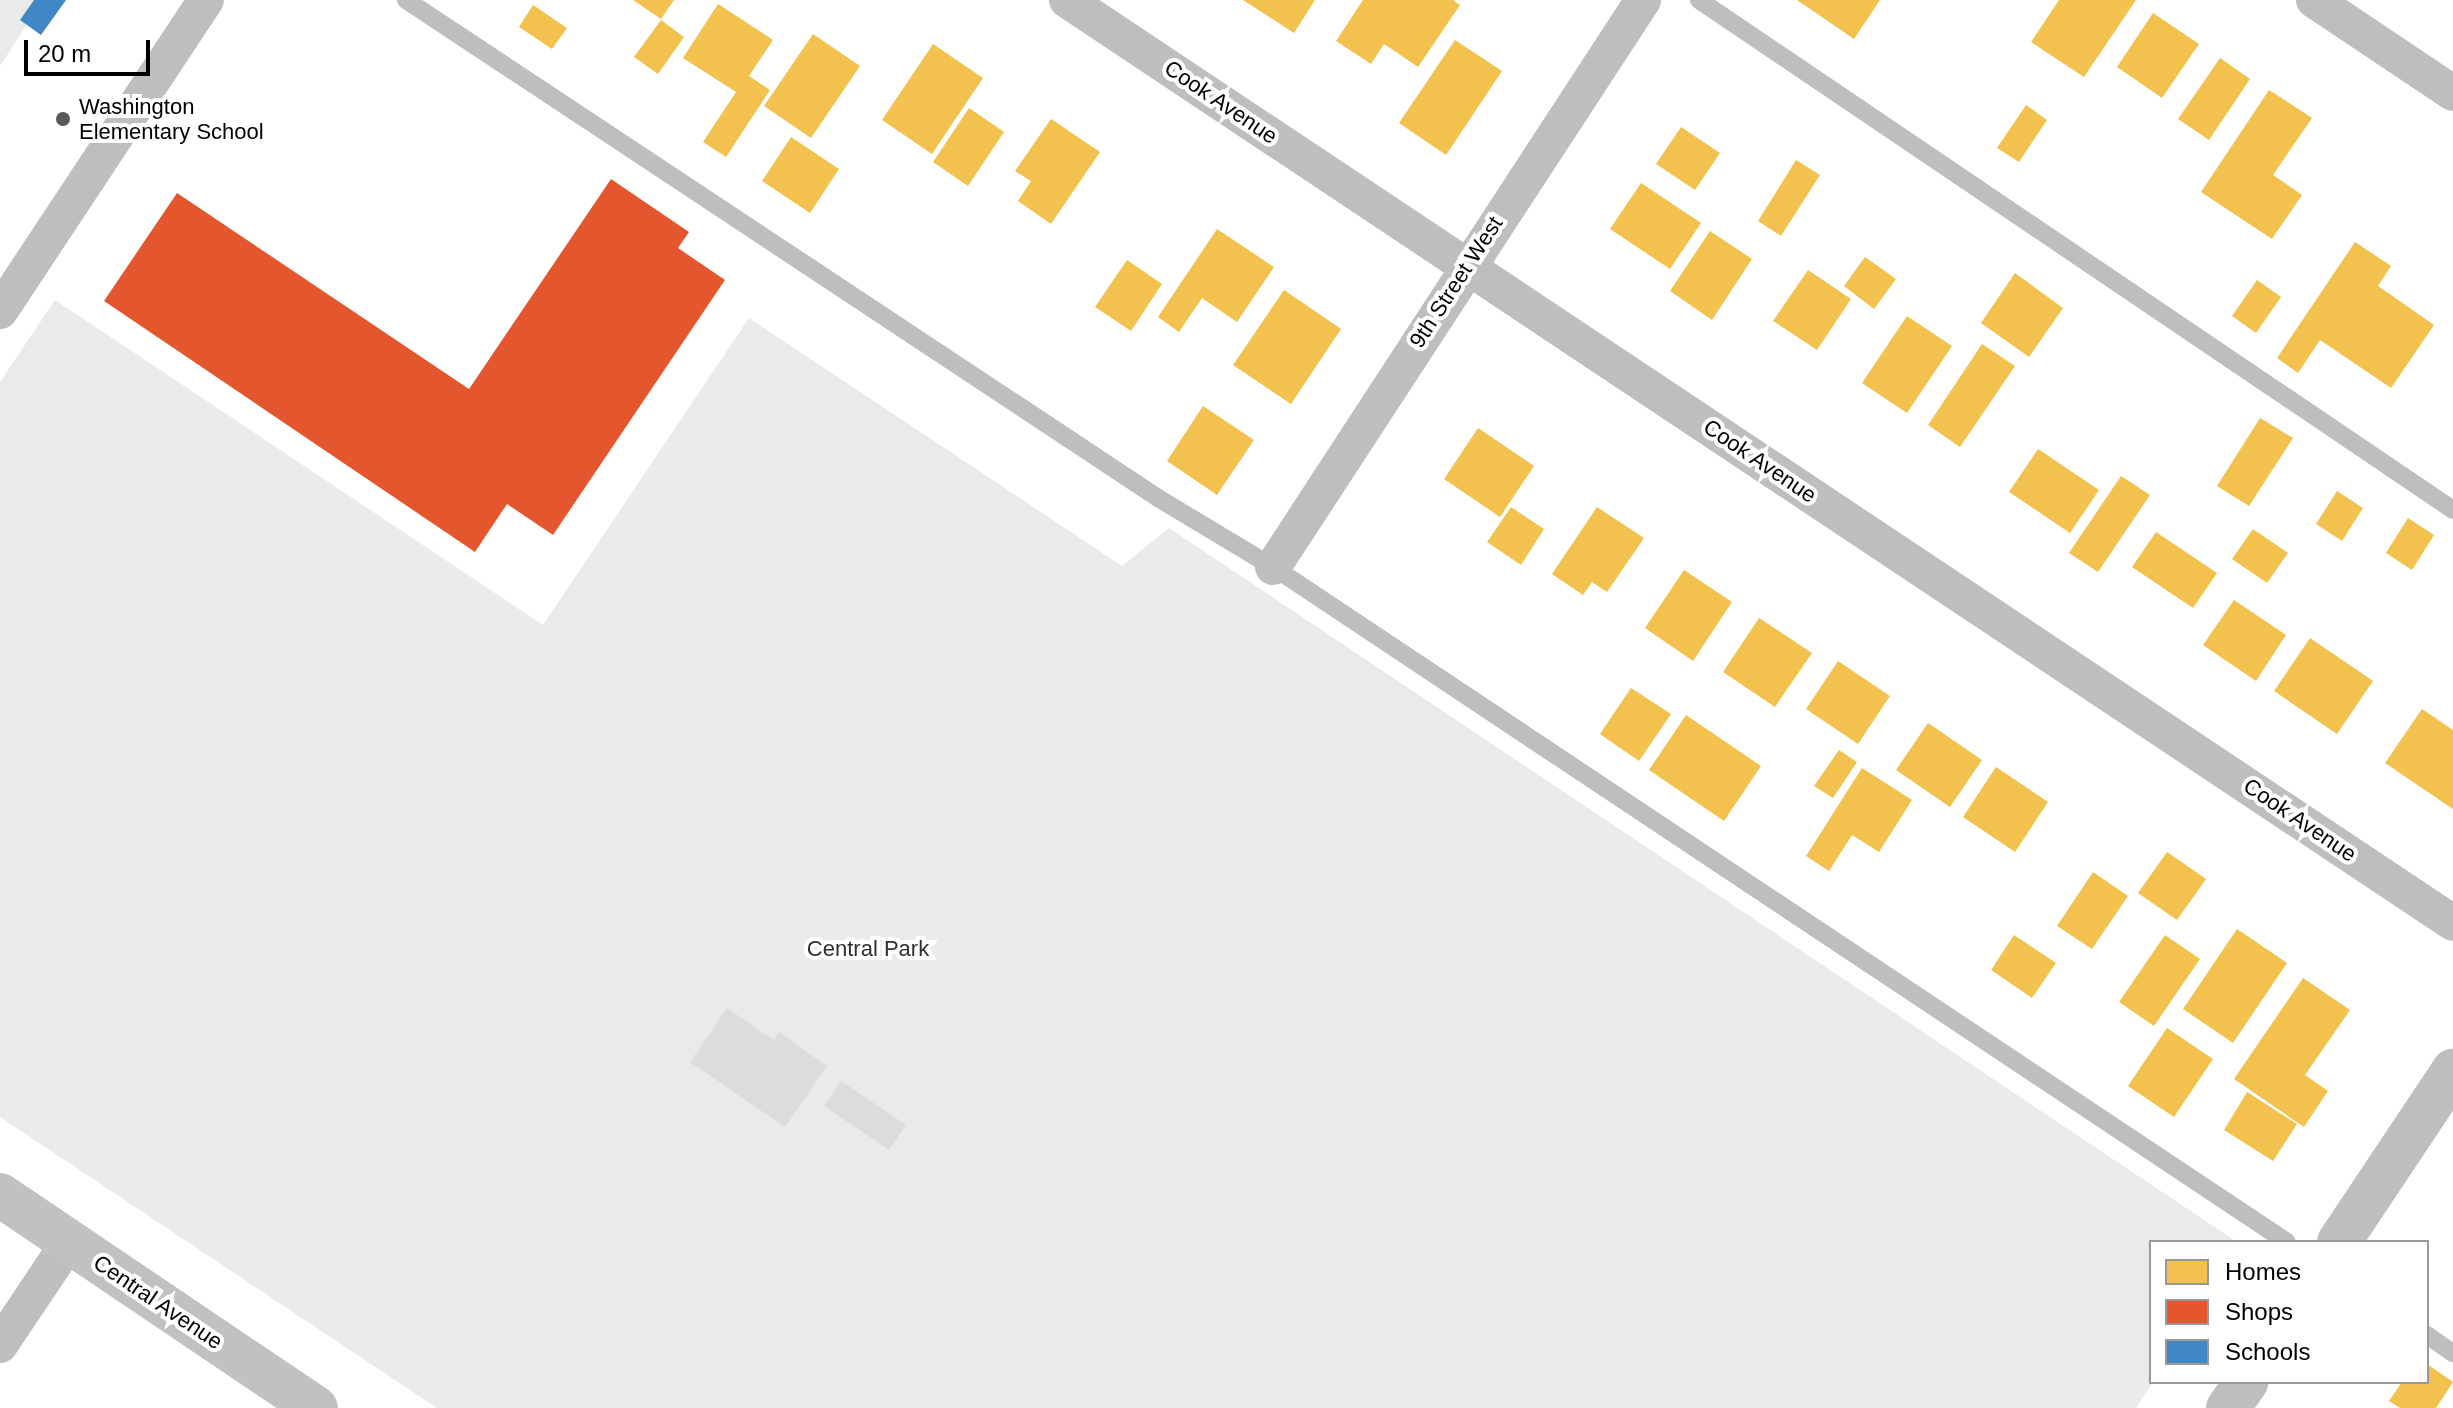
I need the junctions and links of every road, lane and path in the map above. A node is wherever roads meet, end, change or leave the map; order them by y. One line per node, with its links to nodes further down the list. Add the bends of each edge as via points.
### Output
1 (206, 0): 9 (street)
2 (406, 0): 11 (lane, via 1158,498)
3 (1067, 0): 8 (street, Cook Avenue)
4 (1643, 0): 8 (street, 9th Street West)
5 (1699, 0): 10 (lane)
6 (2314, 0): 7 (street)
7 (2453, 93)
8 (1466, 265): 11 (street, 9th Street West); 12 (street, Cook Avenue)
9 (4, 295)
10 (2453, 510)
11 (1273, 567): 15 (lane)
12 (2453, 923)
13 (2453, 1071): 16 (street)
14 (0, 1195): 17 (main road, Central Avenue)
15 (2284, 1240)
16 (2340, 1240)
17 (69, 1242): 19 (street); 22 (main road, Central Avenue)
18 (2429, 1336): 20 (lane)
19 (0, 1345)
20 (2453, 1353)
21 (2245, 1384): 23 (street)
22 (316, 1408)
23 (2228, 1408)

